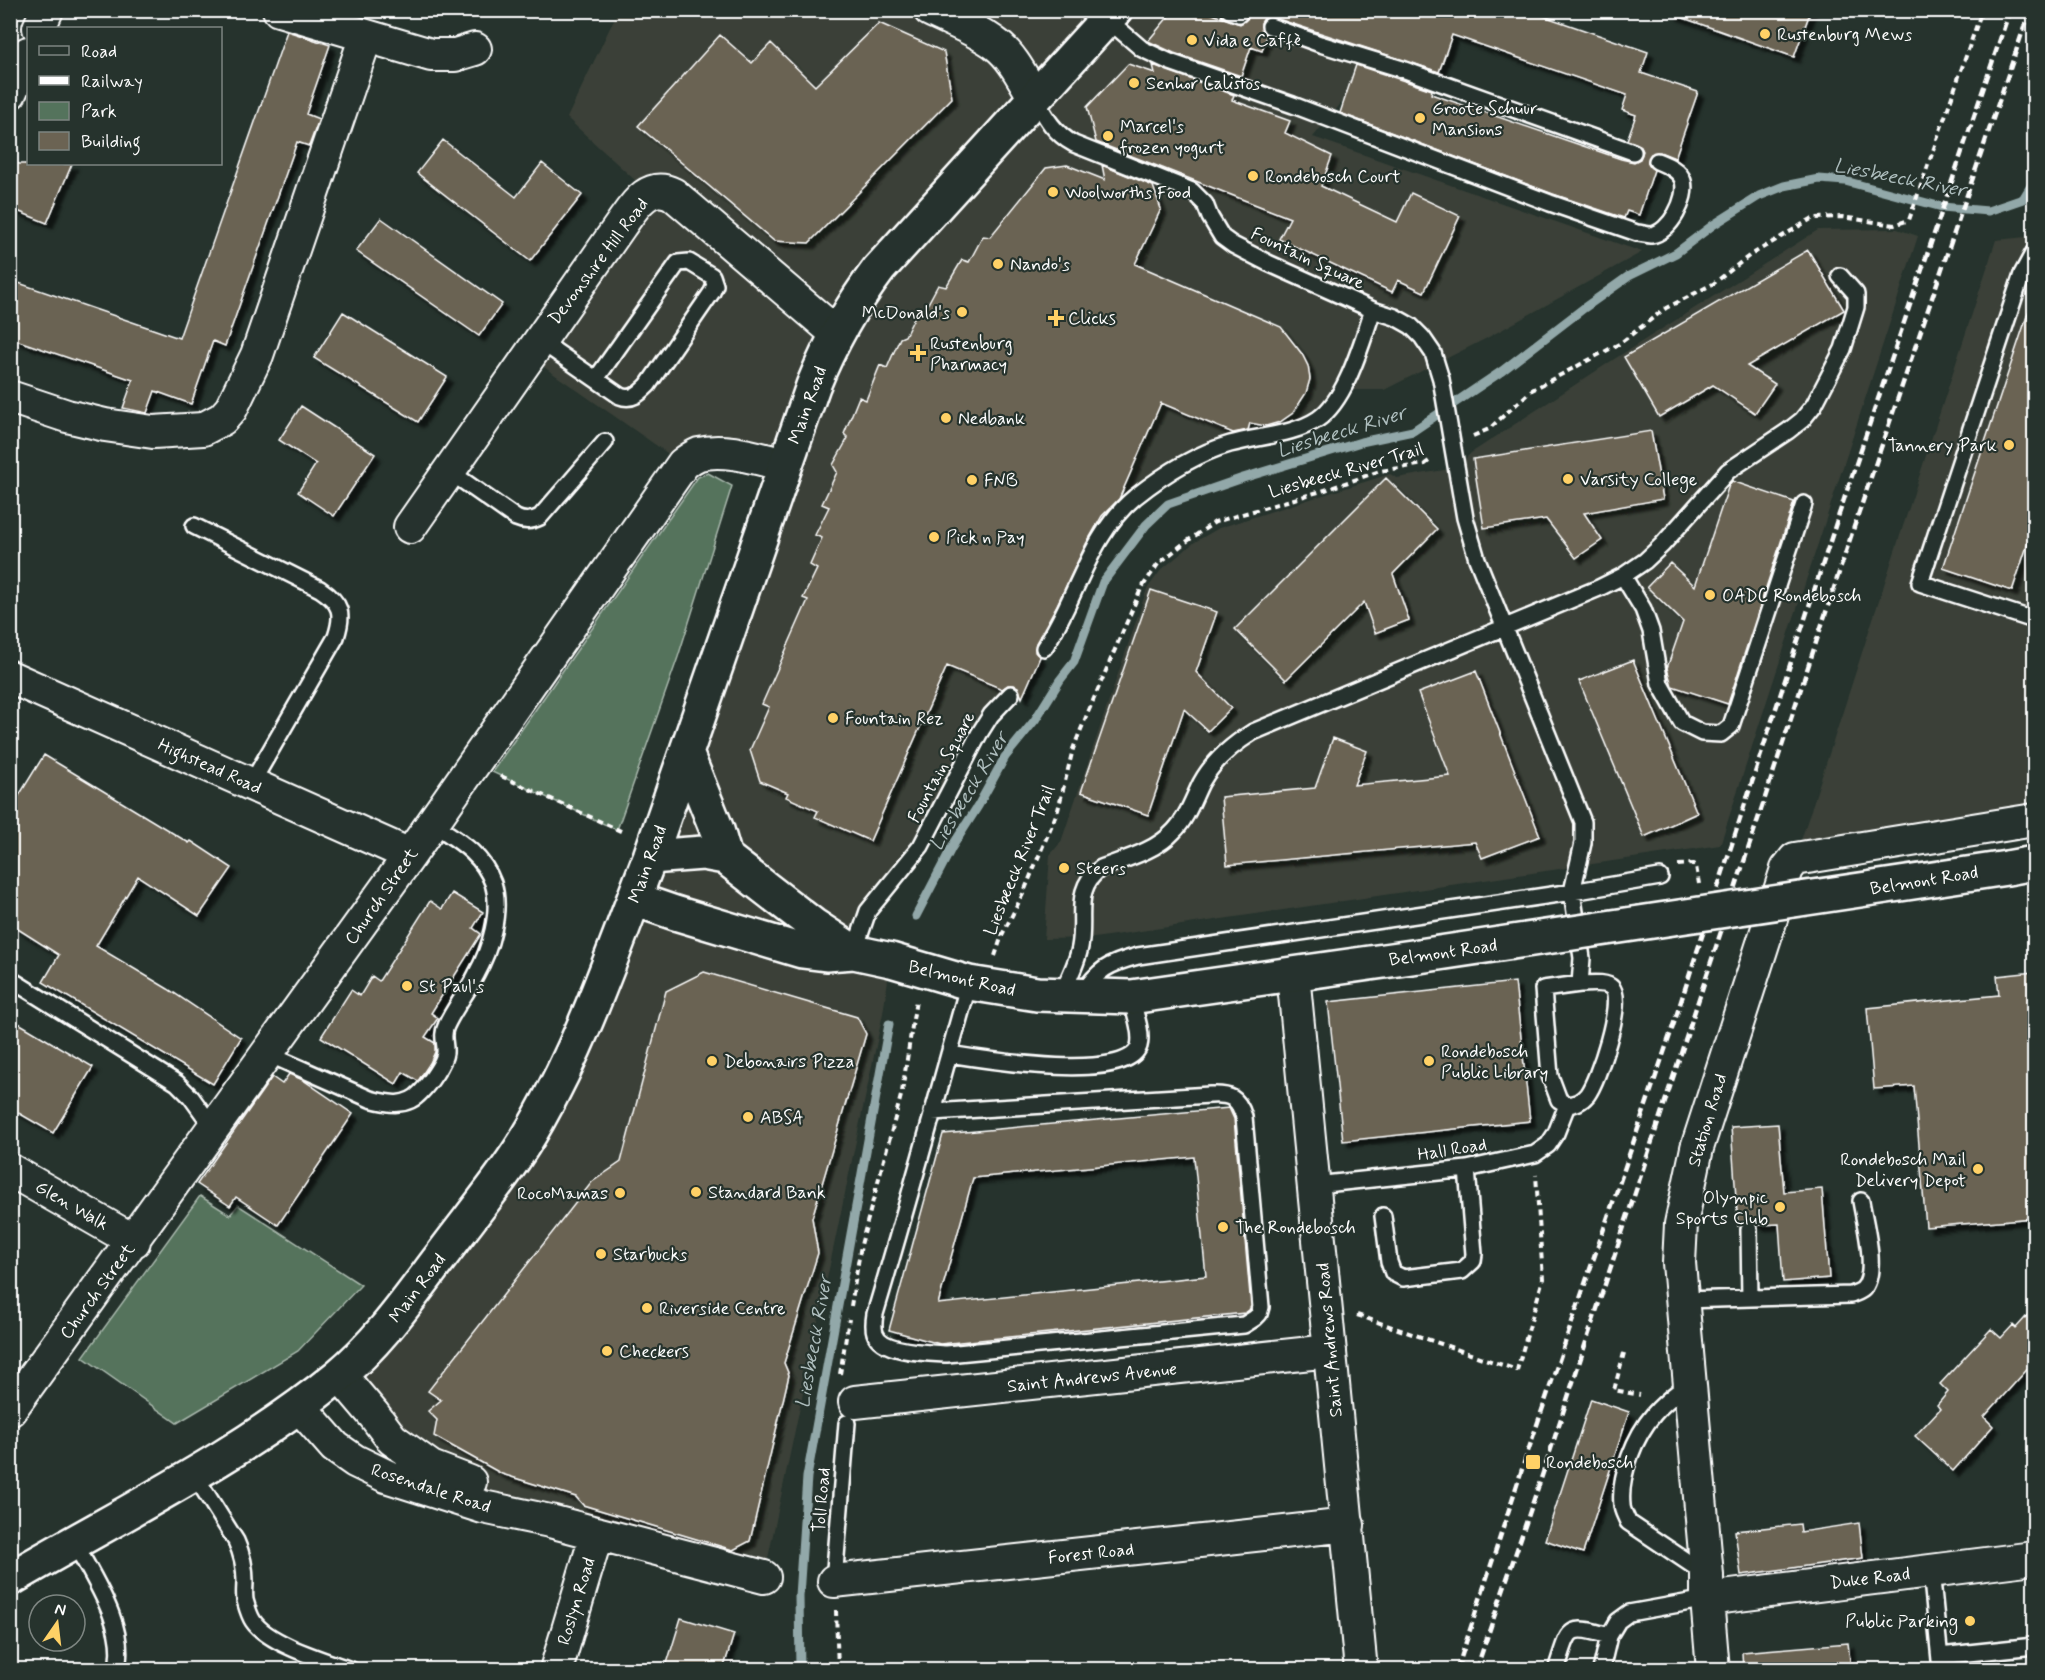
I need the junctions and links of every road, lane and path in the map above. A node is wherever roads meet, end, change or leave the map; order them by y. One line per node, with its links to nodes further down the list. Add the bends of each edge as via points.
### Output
1 (47, 10): 7 (street)
2 (279, 10): 8 (street)
3 (930, 10): 12 (street, via 998,46)
4 (1982, 10): 23 (path, Liesbeeck River Trail, via 1910,220 1894,225 1842,217 1813,218 1749,256 1713,284 1666,308 1619,344 1532,390 1490,429)
5 (1111, 15): 12 (main road, Main Road); 14 (lane, via 1142,49 1162,59 1539,198 1652,235 1672,220 1683,182 1680,174)
6 (1270, 26): 13 (lane)
7 (39, 27)
8 (366, 36): 9 (street, via 431,56); 21 (street, via 257,355 231,409 222,419 203,429 153,432 66,416)
9 (475, 50)
10 (27, 55): 11 (street)
11 (10, 93)
12 (1035, 98): 17 (lane, Fountain Square, via 1051,127 1070,142 1192,191 1205,204 1222,237 1233,245); 18 (main road, Main Road, via 879,269)
13 (1633, 152)
14 (1657, 161)
15 (2034, 252): 30 (lane, via 2022,274 1920,583)
16 (1840, 276): 29 (lane, via 1856,294 1856,307 1843,348 1814,405 1788,431 1728,471 1662,545)
17 (1373, 309): 23 (lane, via 1411,326 1433,353); 32 (lane, Fountain Square, via 1348,378 1318,418 1294,429 1198,454 1133,499 1106,528)
18 (836, 333): 19 (street, Devonshire Hill Road, via 673,194 654,190 637,202); 24 (main road, Main Road)
19 (539, 340): 20 (lane); 25 (street, Devonshire Hill Road)
20 (596, 379): 20 (lane, via 624,398 641,393 712,292 712,276 689,262 678,263)
21 (10, 397)
22 (605, 442): 25 (lane, via 540,517 531,521 516,518)
23 (1453, 446): 31 (lane, via 1465,518); 51 (path, Liesbeeck River Trail, via 1425,464 1380,471 1215,522 1158,564 1141,589 1086,717 1073,749 1058,810)
24 (785, 465): 35 (main road, Main Road); 36 (street, Church Street, via 714,452 698,454 683,464)
25 (449, 471): 28 (street, Devonshire Hill Road)
26 (1804, 504): 29 (lane, via 1731,726 1721,734 1702,733 1682,723 1660,684 1656,650 1643,609)
27 (194, 525): 37 (lane, via 320,589 338,604 341,614 336,637)
28 (410, 527)
29 (1623, 576): 31 (lane)
30 (2034, 620)
31 (1505, 626): 48 (lane, via 1583,822 1583,843); 56 (lane, via 1235,743 1203,780 1175,831 1162,842 1092,875 1083,893 1082,939)
32 (1044, 648)
33 (10, 677): 37 (street, Highstead Road)
34 (1011, 694): 50 (lane, Fountain Square, via 979,734 921,846 868,911)
35 (686, 753): 42 (main road); 43 (main road, Main Road)
36 (475, 762): 39 (street, Church Street); 40 (path)
37 (251, 784): 41 (street, Highstead Road)
38 (2034, 820): 73 (street, Station Road, via 1795,859 1789,866 1697,1148 1682,1224)
39 (432, 824): 41 (street, Church Street); 58 (lane, via 479,857 493,884 496,907 481,966 446,1026 445,1055 421,1093 401,1104 370,1099)
40 (623, 832)
41 (410, 855): 58 (street, Church Street)
42 (724, 856): 43 (main road, via 703,853); 50 (main road, Belmont Road)
43 (650, 857): 49 (main road, Main Road)
44 (1672, 866): 47 (path, via 1694,864)
45 (2021, 866): 52 (main road, Belmont Road, bridge)
46 (1660, 877): 48 (lane)
47 (1700, 891)
48 (1572, 892): 55 (lane, via 1582,958); 56 (lane, via 1138,956 1112,963)
49 (634, 899): 50 (main road, Belmont Road, via 802,951); 76 (main road, Main Road, via 581,1034 537,1122 509,1166 384,1333)
50 (854, 952): 54 (main road, Belmont Road)
51 (994, 959)
52 (1293, 974): 57 (main road, Belmont Road); 66 (street, Saint Andrews Road)
53 (10, 979): 62 (lane, via 177,1083)
54 (969, 983): 56 (main road, Belmont Road); 59 (lane)
55 (1580, 984): 60 (lane, via 1544,989 1551,1076 1559,1100); 60 (lane, via 1608,985 1617,996 1596,1078 1578,1103)
56 (1071, 996): 57 (main road, Belmont Road)
57 (1131, 997): 59 (lane, via 1140,1038 1134,1055 1124,1061 1106,1066 1061,1067)
58 (268, 1054): 62 (street, Church Street)
59 (950, 1054): 61 (lane)
60 (1567, 1105): 63 (lane, via 1556,1133)
61 (933, 1112): 61 (lane, via 875,1314 878,1340 903,1350 947,1354 1244,1324 1259,1314 1262,1307 1244,1118 1241,1107 1229,1096)
62 (214, 1129): 70 (street, Church Street)
63 (1535, 1154): 64 (lane, Hall Road); 72 (path, via 1543,1279 1517,1370)
64 (1467, 1168): 66 (lane, Hall Road); 68 (lane, via 1474,1254 1462,1271 1403,1278 1393,1273)
65 (10, 1170): 70 (street, Glen Walk)
66 (1315, 1185): 72 (street, Saint Andrews Road)
67 (1861, 1200): 71 (lane, via 1871,1266 1863,1290 1851,1295)
68 (1383, 1216)
69 (1749, 1229): 71 (lane)
70 (134, 1241): 79 (street, Church Street)
71 (1750, 1299): 73 (lane)
72 (1326, 1305): 74 (street, Saint Andrews Road)
73 (1682, 1306): 77 (street, Station Road)
74 (1330, 1351): 80 (street, Saint Andrews Avenue); 83 (street, Saint Andrews Road)
75 (1624, 1353): 77 (path, via 1614,1390)
76 (340, 1374): 78 (main road, Main Road); 82 (street, Rosendale Road, via 392,1439 410,1454)
77 (1679, 1392): 91 (street, Station Road); 91 (lane, via 1654,1414 1640,1435 1627,1467 1622,1508 1628,1522)
78 (299, 1406): 81 (main road, Main Road); 82 (street, Rosendale Road, via 335,1447 370,1469 483,1507)
79 (10, 1410)
80 (851, 1412): 90 (lane, Toll Road)
81 (194, 1474): 85 (main road, Main Road); 96 (lane, via 242,1553 245,1597 254,1622 281,1643)
82 (550, 1521): 84 (street, Rosendale Road)
83 (1348, 1525): 90 (street, Forest Road); 98 (street, Saint Andrews Road)
84 (597, 1533): 88 (street, Rosendale Road); 97 (street, Roslyn Road)
85 (74, 1542): 89 (main road, Main Road); 95 (lane, via 110,1611 118,1640)
86 (2034, 1558): 87 (street, Duke Road)
87 (1931, 1570): 91 (street, Duke Road); 94 (lane)
88 (765, 1577)
89 (10, 1579)
90 (834, 1581)
91 (1707, 1587): 92 (lane, via 1629,1613 1618,1621); 101 (street, Station Road)
92 (1610, 1636): 99 (lane, via 1584,1628 1570,1633); 100 (lane)
93 (2034, 1646): 94 (lane)
94 (1941, 1663)
95 (116, 1670)
96 (351, 1670)
97 (556, 1670)
98 (1361, 1670)
99 (1556, 1670)
100 (1601, 1670)
101 (1713, 1670)

